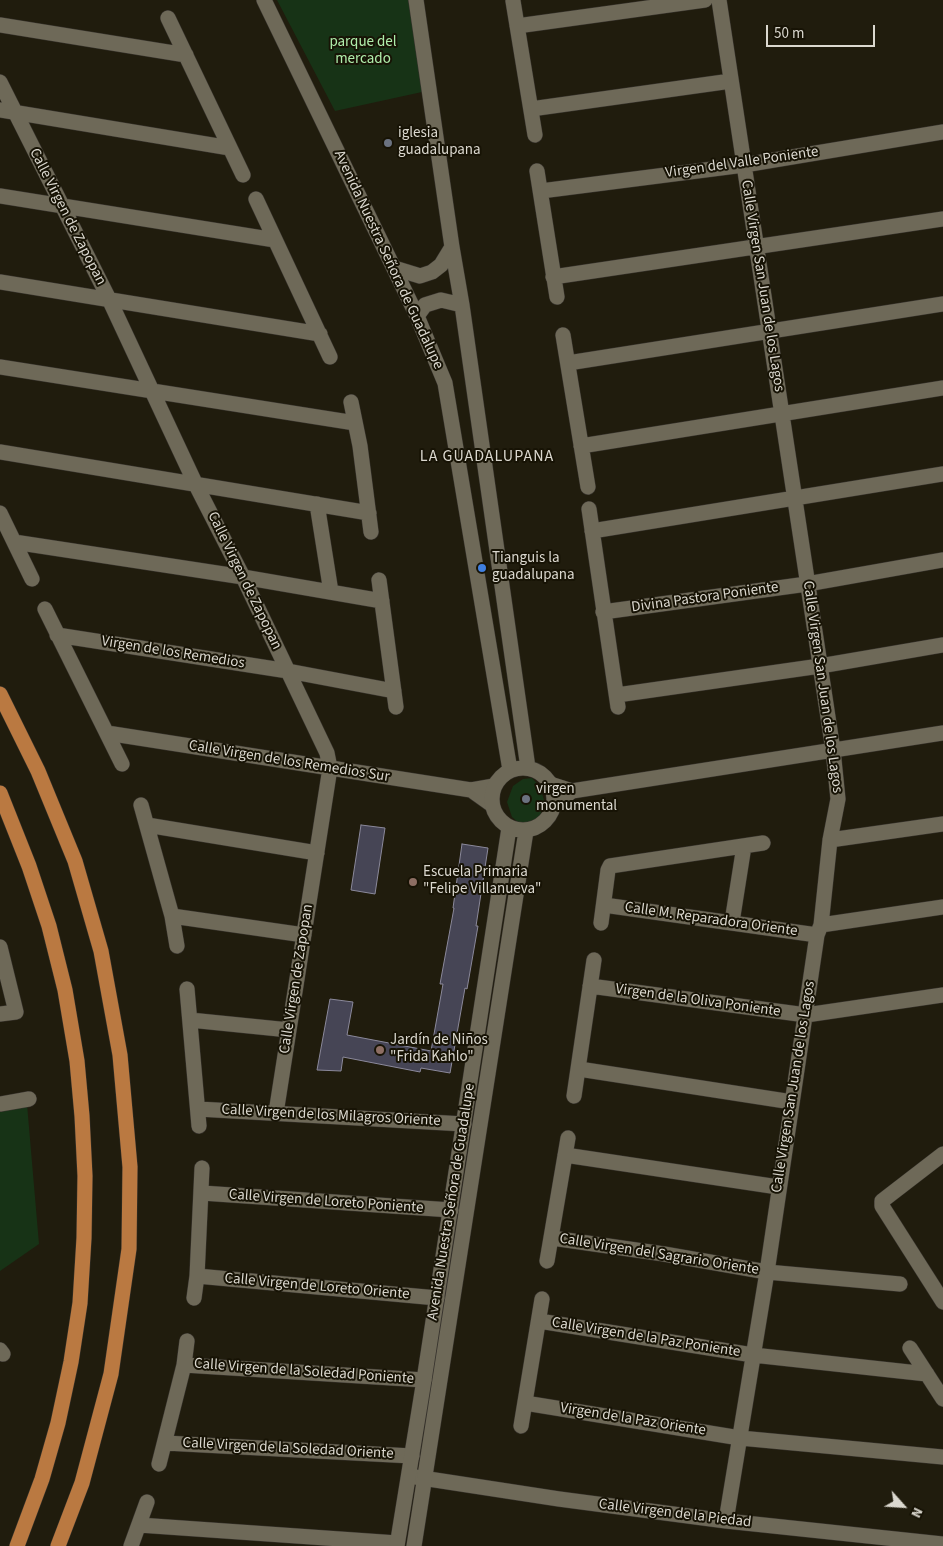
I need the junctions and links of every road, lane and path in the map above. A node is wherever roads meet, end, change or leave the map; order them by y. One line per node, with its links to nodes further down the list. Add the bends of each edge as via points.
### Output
1 (264, 0): 28 (street, Avenida Nuestra Señora de Guadalupe)
2 (416, 0): 26 (street)
3 (705, 0): 8 (street)
4 (719, 0): 10 (street, Calle Virgen San Juan de los Lagos)
5 (513, 1): 8 (street)
6 (168, 18): 9 (street)
7 (0, 25): 9 (street)
8 (517, 26): 12 (street)
9 (186, 55): 16 (street)
10 (732, 81): 12 (street); 17 (street, Calle Virgen San Juan de los Lagos)
11 (0, 82): 13 (street, Calle Virgen de Zapopan)
12 (531, 109): 15 (street)
13 (7, 111): 16 (street); 23 (street, Calle Virgen de Zapopan)
14 (943, 132): 17 (street, Virgen del Valle Poniente)
15 (535, 135)
16 (230, 148): 19 (street)
17 (744, 165): 20 (street, Virgen del Valle Poniente); 27 (street, Calle Virgen San Juan de los Lagos)
18 (537, 171): 20 (street)
19 (243, 175)
20 (540, 191): 29 (street)
21 (0, 196): 23 (street)
22 (256, 199): 25 (street)
23 (60, 205): 25 (street); 32 (street, Calle Virgen de Zapopan)
24 (943, 219): 27 (street)
25 (275, 240): 37 (street)
26 (452, 247): 28 (street, via 441,265 432,272 420,276); 34 (street)
27 (757, 247): 29 (street); 36 (street, Calle Virgen San Juan de los Lagos)
28 (394, 268): 35 (street, Avenida Nuestra Señora de Guadalupe)
29 (553, 276): 31 (street)
30 (0, 282): 32 (street)
31 (557, 297)
32 (109, 299): 37 (street); 43 (street, Calle Virgen de Zapopan)
33 (943, 304): 36 (street)
34 (462, 305): 35 (street, via 441,300 425,305); 81 (street)
35 (416, 316): 82 (street, Avenida Nuestra Señora de Guadalupe, via 445,383)
36 (770, 331): 40 (street); 45 (street, Calle Virgen San Juan de los Lagos)
37 (320, 334): 39 (street)
38 (563, 335): 40 (street)
39 (330, 357)
40 (568, 363): 47 (street)
41 (0, 367): 43 (street)
42 (943, 388): 45 (street)
43 (152, 392): 46 (street); 50 (street, Calle Virgen de Zapopan)
44 (351, 402): 46 (street)
45 (782, 414): 47 (street); 52 (street, Calle Virgen San Juan de los Lagos)
46 (355, 423): 56 (street)
47 (582, 446): 51 (street)
48 (0, 452): 50 (street)
49 (943, 474): 52 (street)
50 (196, 484): 53 (street); 61 (street, Calle Virgen de Zapopan)
51 (588, 486)
52 (795, 499): 57 (street); 64 (street, Calle Virgen San Juan de los Lagos)
53 (317, 504): 56 (street); 65 (street)
54 (589, 509): 57 (street)
55 (0, 513): 59 (street)
56 (369, 513): 58 (street)
57 (592, 531): 68 (street)
58 (371, 532)
59 (14, 542): 61 (street); 62 (street)
60 (943, 560): 64 (street, Divina Pastora Poniente)
61 (243, 577): 65 (street); 72 (street, Calle Virgen de Zapopan)
62 (32, 579)
63 (379, 580): 66 (street)
64 (808, 584): 68 (street, Divina Pastora Poniente); 71 (street, Calle Virgen San Juan de los Lagos)
65 (331, 592): 66 (street)
66 (382, 601): 73 (street)
67 (45, 609): 69 (street)
68 (603, 612): 71 (street, via 618,701)
69 (58, 635): 72 (street, Virgen de los Remedios); 76 (street)
70 (943, 645): 71 (street)
71 (820, 666): 78 (street, Calle Virgen San Juan de los Lagos)
72 (288, 671): 73 (street, Virgen de los Remedios); 80 (street, Calle Virgen de Zapopan, via 327,752)
73 (394, 691): 75 (street)
74 (0, 694): 166 (highway, via 38,771 75,861 101,951 120,1055 130,1167 130,1249 111,1374 82,1484)
75 (396, 706)
76 (107, 733): 79 (street); 80 (street, Calle Virgen de los Remedios Sur)
77 (943, 733): 78 (street)
78 (833, 750): 86 (street); 95 (street, Calle Virgen San Juan de los Lagos, via 838,799)
79 (122, 764)
80 (330, 768): 85 (street, Calle Virgen de los Remedios Sur); 98 (street, Calle Virgen de Zapopan)
81 (528, 768): 82 (street); 83 (street, via 545,776)
82 (510, 770): 84 (street)
83 (550, 784): 86 (street); 90 (street)
84 (494, 786): 85 (street, Calle Virgen de los Remedios Sur); 88 (street)
85 (471, 790): 88 (street, Calle Virgen de los Remedios Sur)
86 (572, 791): 90 (street)
87 (0, 793): 165 (highway, via 49,926 65,990 77,1061 85,1176 80,1302 71,1362 42,1479)
88 (492, 804): 93 (street, via 495,814)
89 (141, 805): 92 (street)
90 (554, 805): 94 (street, via 544,822)
91 (943, 824): 95 (street)
92 (147, 825): 98 (street); 101 (street)
93 (509, 828): 94 (street); 124 (street, Avenida Nuestra Señora de Guadalupe)
94 (526, 831): 159 (street, Avenida Nuestra Señora de Guadalupe)
95 (830, 840): 104 (street, Calle Virgen San Juan de los Lagos)
96 (763, 843): 97 (street)
97 (744, 846): 99 (street, via 610,866); 102 (street)
98 (317, 853): 105 (street, Calle Virgen de Zapopan)
99 (604, 904): 102 (street, Calle M. Reparadora Oriente); 103 (street)
100 (943, 907): 104 (street, Calle M. Reparadora Oriente)
101 (172, 916): 105 (street); 106 (street)
102 (732, 922): 104 (street, Calle M. Reparadora Oriente)
103 (601, 923)
104 (819, 930): 114 (street, Calle Virgen San Juan de los Lagos)
105 (304, 935): 116 (street, Calle Virgen de Zapopan)
106 (178, 946)
107 (0, 947): 110 (street)
108 (594, 960): 109 (street)
109 (590, 986): 114 (street, Virgen de la Oliva Poniente); 117 (street)
110 (5, 987): 113 (street, via 16,1012)
111 (187, 989): 115 (street)
112 (943, 995): 114 (street, Virgen de la Oliva Poniente)
113 (0, 1014)
114 (806, 1015): 120 (street, Calle Virgen San Juan de los Lagos)
115 (190, 1020): 116 (street); 122 (street)
116 (289, 1030): 123 (street, Calle Virgen de Zapopan)
117 (579, 1069): 118 (street); 120 (street)
118 (574, 1096)
119 (29, 1099): 121 (street)
120 (792, 1102): 130 (street, Calle Virgen San Juan de los Lagos)
121 (0, 1104)
122 (198, 1109): 123 (street, Calle Virgen de los Milagros Oriente); 125 (street)
123 (276, 1113): 124 (street, Calle Virgen de los Milagros Oriente)
124 (464, 1124): 132 (street, Avenida Nuestra Señora de Guadalupe)
125 (199, 1126)
126 (568, 1138): 127 (street)
127 (565, 1154): 130 (street); 133 (street)
128 (943, 1154): 138 (street, via 882,1201 882,1206)
129 (202, 1168): 131 (street)
130 (778, 1187): 135 (street, Calle Virgen San Juan de los Lagos)
131 (202, 1194): 132 (street, Calle Virgen de Loreto Poniente); 136 (street)
132 (451, 1210): 140 (street, Avenida Nuestra Señora de Guadalupe)
133 (552, 1238): 134 (street); 135 (street, Calle Virgen del Sagrario Oriente)
134 (548, 1261)
135 (767, 1272): 137 (street, Calle Virgen del Sagrario Oriente); 146 (street, Calle Virgen San Juan de los Lagos)
136 (197, 1276): 139 (street); 140 (street, Calle Virgen de Loreto Oriente)
137 (900, 1284)
138 (938, 1285): 142 (street)
139 (194, 1298)
140 (437, 1298): 149 (street, Avenida Nuestra Señora de Guadalupe)
141 (542, 1299): 143 (street)
142 (943, 1302)
143 (539, 1321): 146 (street, Calle Virgen de la Paz Poniente); 151 (street)
144 (188, 1341): 147 (street)
145 (910, 1348): 148 (street)
146 (753, 1355): 148 (street, Calle Virgen de la Paz Poniente); 153 (street, Calle Virgen San Juan de los Lagos)
147 (184, 1365): 149 (street, Calle Virgen de la Soledad Poniente); 154 (street)
148 (927, 1374): 150 (street)
149 (424, 1380): 155 (street, Avenida Nuestra Señora de Guadalupe)
150 (943, 1398)
151 (525, 1403): 152 (street); 153 (street, Virgen de la Paz Oriente)
152 (521, 1426)
153 (740, 1438): 156 (street, Virgen de la Paz Oriente); 161 (street, Calle Virgen San Juan de los Lagos)
154 (165, 1443): 155 (street, Calle Virgen de la Soledad Oriente); 157 (street)
155 (412, 1456): 158 (street, Avenida Nuestra Señora de Guadalupe)
156 (943, 1457)
157 (159, 1464)
158 (409, 1476): 159 (street, Calle Virgen de la Piedad); 163 (street, Avenida Nuestra Señora de Guadalupe)
159 (426, 1478): 161 (street, Calle Virgen de la Piedad); 168 (street, Avenida Nuestra Señora de Guadalupe)
160 (148, 1502): 162 (street)
161 (726, 1521): 164 (street, Calle Virgen de la Piedad)
162 (140, 1525): 163 (street); 167 (street)
163 (397, 1544)
164 (943, 1544)
165 (17, 1546)
166 (58, 1546)
167 (131, 1546)
168 (414, 1546)

